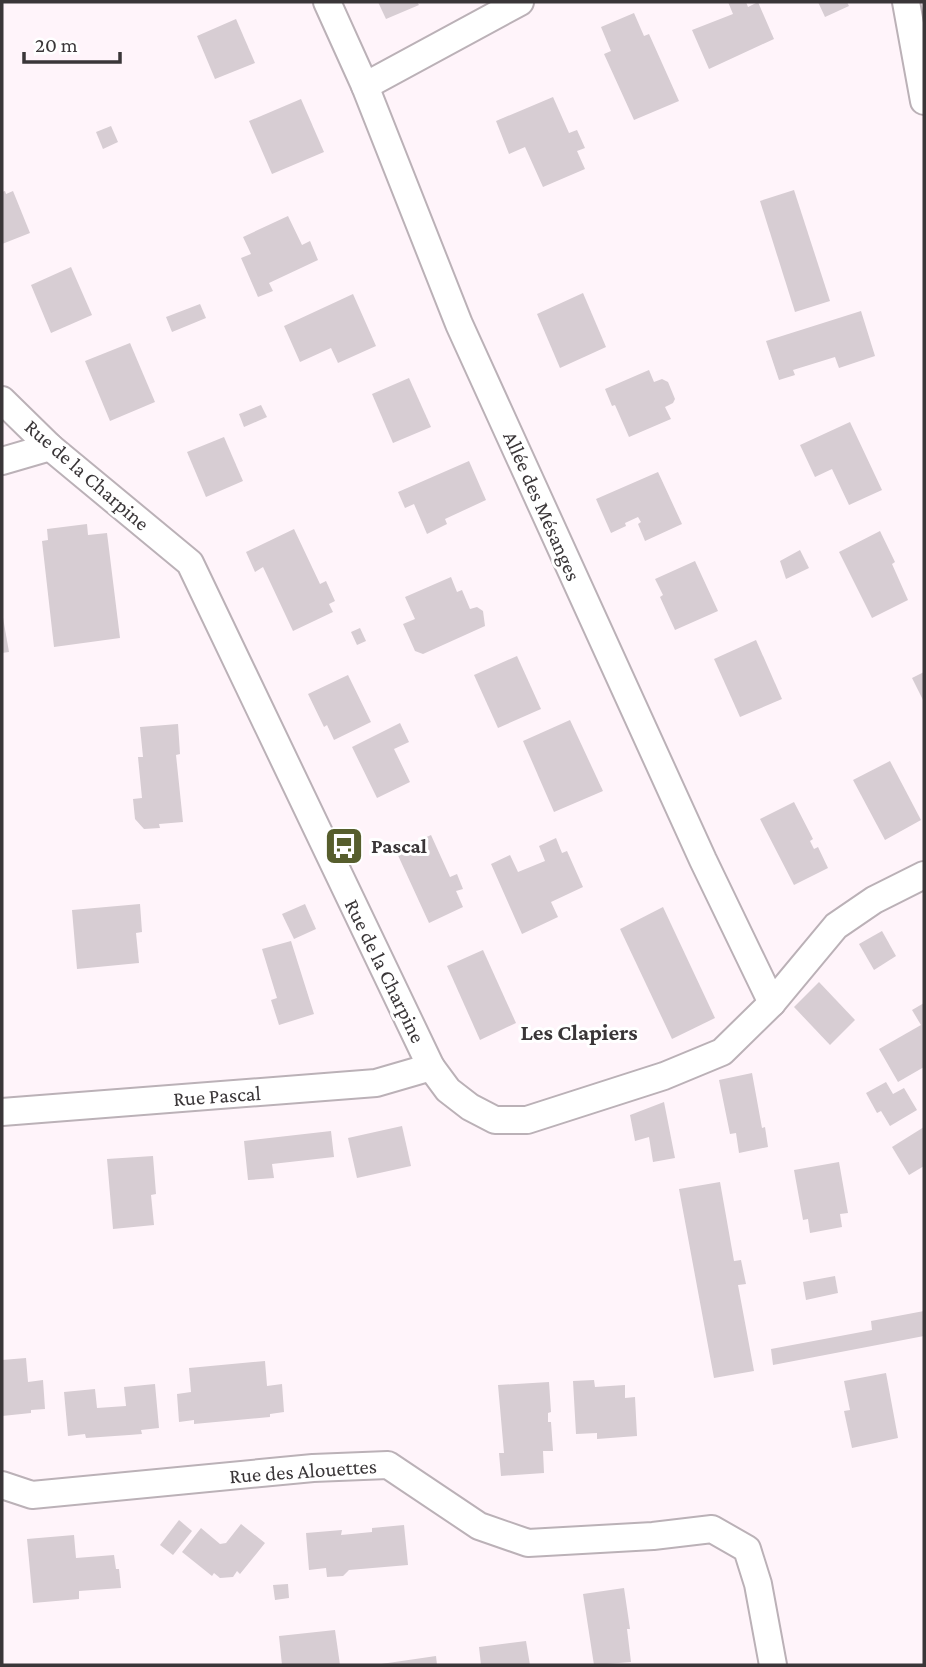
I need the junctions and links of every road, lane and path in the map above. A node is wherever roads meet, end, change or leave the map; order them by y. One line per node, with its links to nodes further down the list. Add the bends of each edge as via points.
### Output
1 (327, 2): 4 (street, Allée des Mésanges)
2 (520, 2): 4 (street)
3 (906, 2): 5 (street)
4 (365, 86): 10 (street, Allée des Mésanges, via 459,324 702,860)
5 (924, 101)
6 (2, 400): 7 (street, Rue de la Charpine)
7 (50, 447): 8 (street); 11 (street, Rue de la Charpine, via 190,563)
8 (2, 461)
9 (924, 874): 10 (street, Rue de la Charpine, via 836,926)
10 (772, 1003): 11 (street, Rue de la Charpine, via 722,1052 664,1076 527,1120 495,1120 471,1107 448,1090)
11 (431, 1067): 12 (street, Rue Pascal, via 376,1083)
12 (2, 1112)
13 (2, 1485): 14 (street, Rue des Alouettes, via 32,1495 388,1465 479,1526 528,1543 712,1529 747,1549)
14 (773, 1665)

